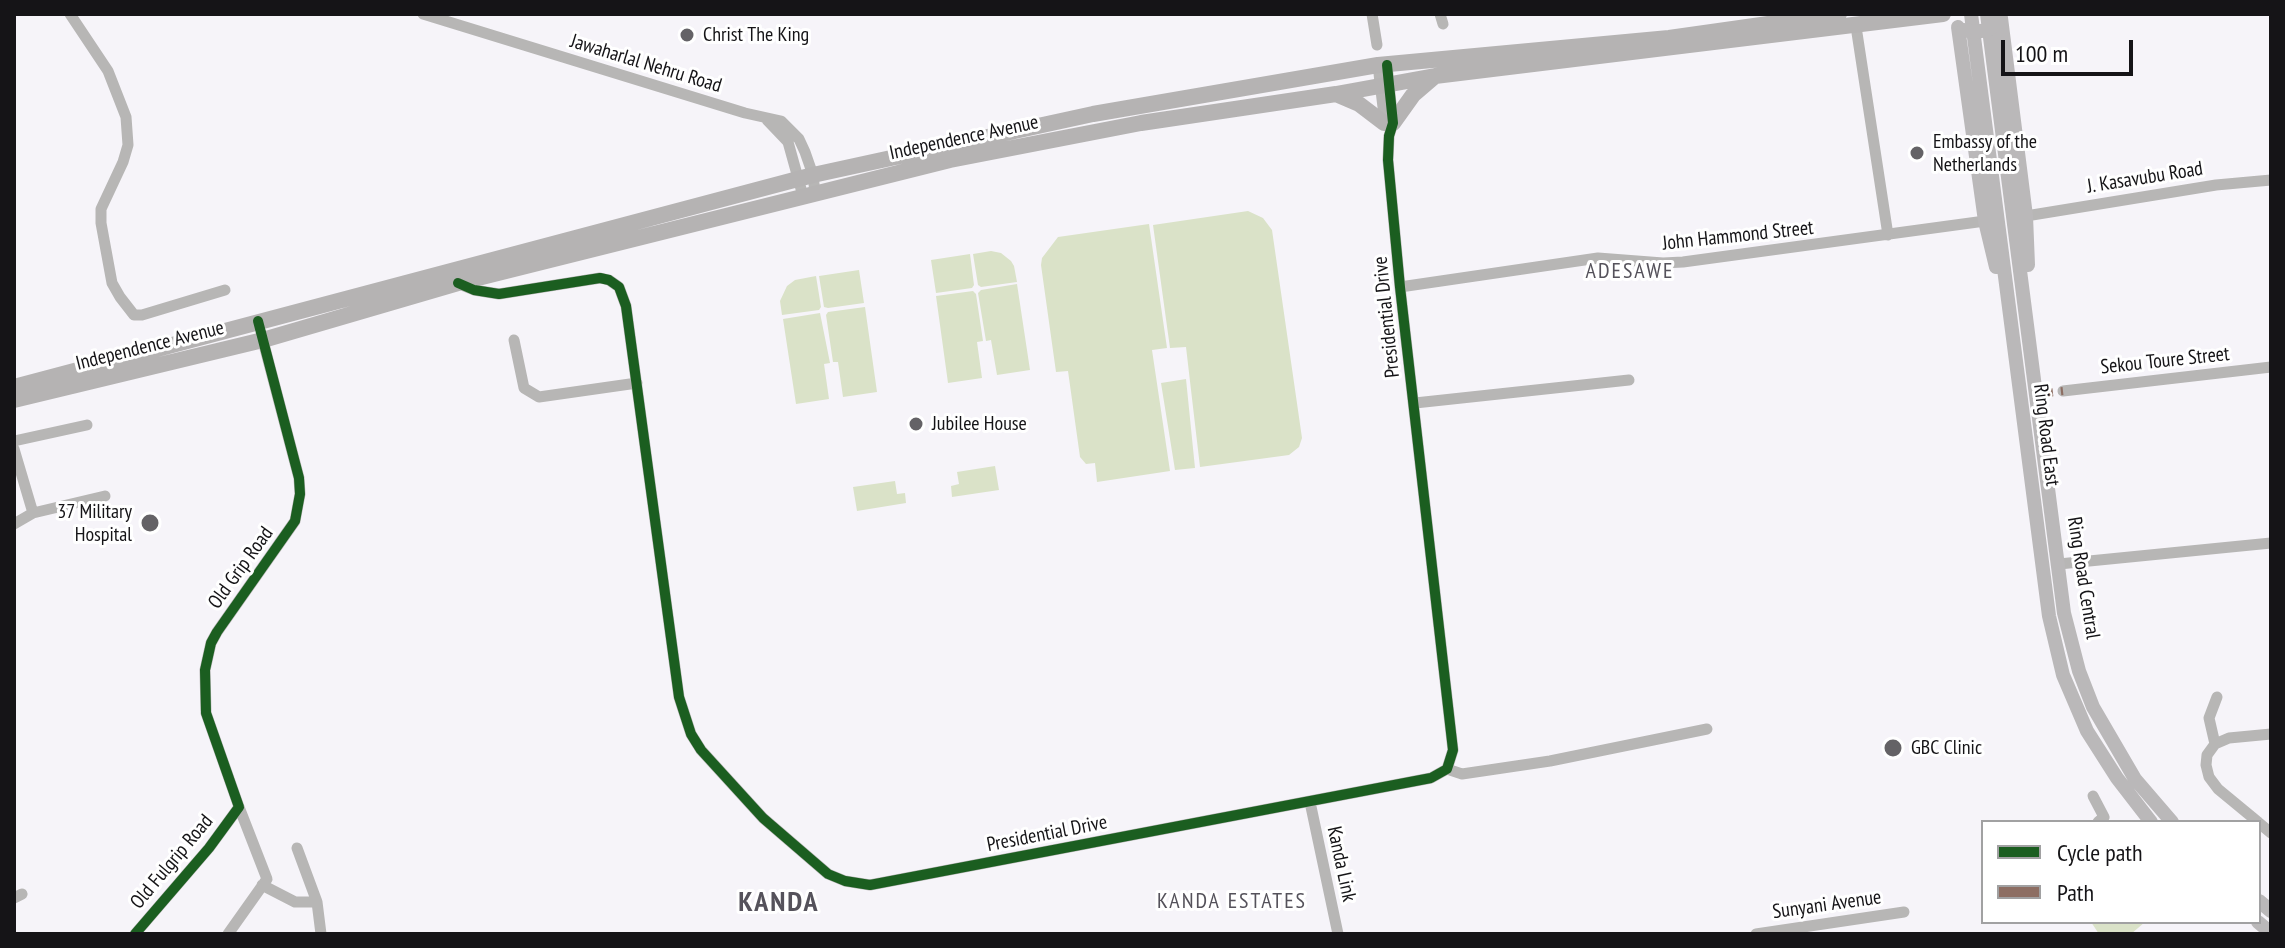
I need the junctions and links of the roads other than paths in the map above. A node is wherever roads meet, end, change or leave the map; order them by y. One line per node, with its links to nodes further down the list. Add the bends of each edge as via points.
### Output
1 (70, 14): 25 (street, via 108,71 126,117 128,145 101,209 112,283 134,315)
2 (423, 14): 7 (street, Jawaharlal Nehru Road)
3 (1372, 14): 12 (street)
4 (1839, 14): 9 (highway, Independence Avenue)
5 (1971, 14): 26 (main road)
6 (1997, 17): 8 (main road, bridge, via 1987,30 1975,32); 20 (main road, Ring Road Central); 27 (main road, Ring Road Central)
7 (463, 19): 19 (street, Jawaharlal Nehru Road, via 766,120 788,142)
8 (1953, 21): 9 (highway, Independence Avenue); 10 (highway); 21 (main road)
9 (1779, 24): 11 (highway, Independence Avenue)
10 (1857, 33): 11 (highway, via 1714,53); 22 (street)
11 (1670, 43): 13 (highway, Independence Avenue); 14 (highway, Independence Avenue)
12 (1377, 45)
13 (1382, 65): 15 (street, Presidential Drive); 19 (highway, Independence Avenue, via 1093,114)
14 (1435, 76): 15 (highway, Independence Avenue); 17 (highway)
15 (1386, 85): 16 (highway, Independence Avenue); 17 (street, Presidential Drive)
16 (1336, 94): 17 (highway); 19 (highway, Independence Avenue, via 1141,123)
17 (1389, 127): 24 (street, Presidential Drive)
18 (2271, 180): 20 (street, J. Kasavubu Road)
19 (808, 186): 23 (highway, Independence Avenue); 28 (highway, Independence Avenue)
20 (2026, 216): 27 (main road, Ring Road Central)
21 (1985, 221): 22 (street, John Hammond Street); 26 (main road)
22 (1888, 235): 24 (street, John Hammond Street, via 1683,262 1598,258)
23 (458, 283): 29 (highway, Independence Avenue); 33 (street, Presidential Drive, via 499,294 609,280 619,287 626,306)
24 (1400, 287): 37 (street, Presidential Drive)
25 (225, 290)
26 (2010, 312): 42 (main road, Ring Road East)
27 (2026, 313): 41 (main road, Ring Road Central)
28 (258, 321): 29 (street, Old Grip Road); 34 (highway, Independence Avenue)
29 (263, 340): 36 (highway, Independence Avenue); 55 (street, Old Grip Road, via 300,494 295,521 217,632 205,670 206,713)
30 (514, 340): 33 (street, via 524,388 539,397)
31 (2271, 367): 35 (street, Sekou Toure Street)
32 (1629, 380): 37 (street)
33 (637, 383): 54 (street, Presidential Drive, via 679,697 691,734 763,818 828,874 870,885)
34 (14, 387)
35 (2063, 391)
36 (14, 400)
37 (1415, 403): 52 (street, Presidential Drive, via 1453,750)
38 (87, 425): 39 (street)
39 (14, 441)
40 (14, 449): 44 (street)
41 (2049, 488): 42 (main road); 47 (main road, Ring Road Central)
42 (2032, 490): 57 (main road, Ring Road East, via 2044,588 2063,675 2087,731)
43 (105, 496): 44 (street)
44 (33, 513): 45 (street)
45 (14, 524)
46 (2271, 543): 47 (street)
47 (2059, 564): 58 (main road, Ring Road Central, via 2064,613 2093,707 2135,779)
48 (2217, 697): 51 (street, via 2209,718)
49 (1707, 729): 52 (street, via 1550,761 1462,774)
50 (2271, 734): 51 (street)
51 (2215, 744): 59 (street, via 2207,755 2209,777)
52 (1447, 769): 54 (street, Presidential Drive, via 1431,778)
53 (2093, 796): 56 (street, via 2104,817)
54 (1310, 802): 67 (street, Kanda Link)
55 (238, 810): 61 (street, Old Grip Road, via 267,879); 65 (street, Old Fulgrip Road)
56 (2100, 820)
57 (2149, 820)
58 (2170, 820)
59 (2257, 820)
60 (297, 848): 62 (street)
61 (262, 885): 62 (street, via 295,902); 64 (street)
62 (317, 902): 66 (street)
63 (1904, 912): 68 (street, Sunyani Avenue)
64 (233, 931)
65 (135, 934)
66 (321, 934)
67 (1338, 934)
68 (1756, 934)

